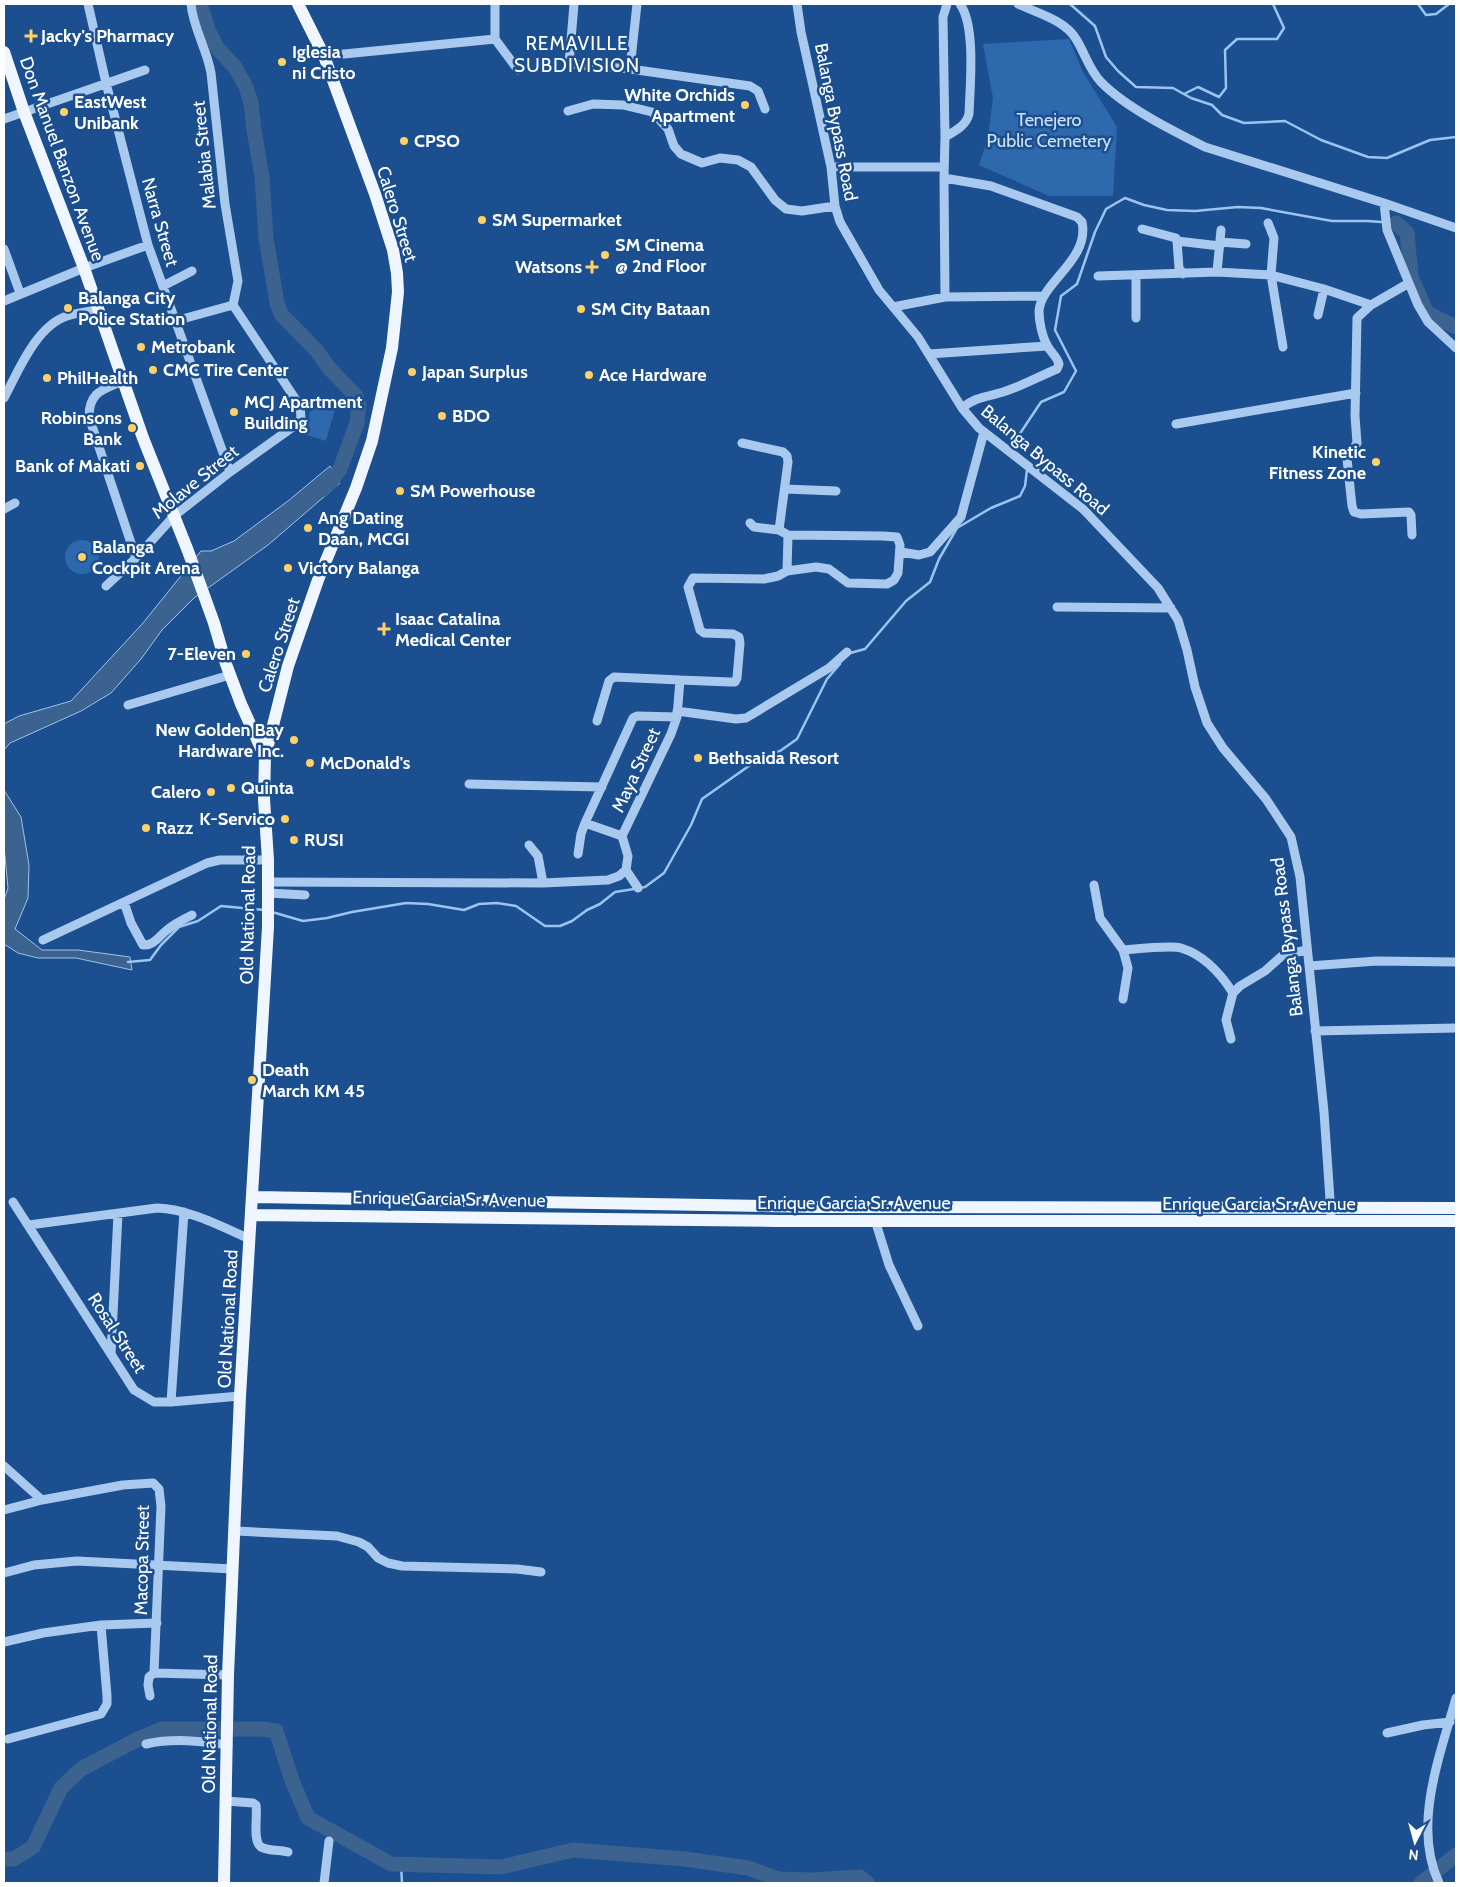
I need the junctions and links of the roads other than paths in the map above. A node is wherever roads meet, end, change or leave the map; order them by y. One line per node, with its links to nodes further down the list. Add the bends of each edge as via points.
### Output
1 (88, 4): 17 (street, Narra Street)
2 (191, 4): 51 (street, Malabia Street, via 211,73 225,204 238,281)
3 (298, 4): 13 (main road, Calero Street)
4 (495, 4): 11 (street)
5 (574, 4): 14 (street, via 569,64)
6 (638, 4): 14 (street)
7 (797, 4): 23 (street, Balanga Bypass Road)
8 (947, 4): 22 (street, via 942,17)
9 (960, 4): 22 (street, via 967,17 970,49 969,114 963,126)
10 (1018, 4): 26 (street, via 1068,28 1100,81 1113,93 1177,133 1205,147)
11 (495, 39): 13 (street); 16 (street)
12 (4, 52): 20 (main road, Don Manuel Banzon Avenue)
13 (324, 56): 91 (main road, Calero Street, via 390,241 397,273 397,308 372,441 288,666)
14 (630, 68): 18 (street, via 750,86 758,91)
15 (145, 70): 17 (street)
16 (518, 70)
17 (106, 83): 20 (street); 35 (street, Narra Street)
18 (766, 109)
19 (568, 111): 27 (street, via 593,104 624,105 652,112 668,130 681,154 702,163 720,158 738,160 751,168 775,200 786,209 802,211)
20 (24, 112): 21 (street); 37 (main road, Don Manuel Banzon Avenue)
21 (4, 119)
22 (945, 137): 24 (street)
23 (831, 167): 24 (street); 27 (street, Balanga Bypass Road)
24 (944, 167): 25 (street)
25 (944, 178): 48 (street, via 991,186 1077,217 1082,222 1083,234 1074,258); 49 (street)
26 (1384, 203): 29 (street); 44 (street, via 1387,230)
27 (835, 206): 53 (street, Balanga Bypass Road, via 840,222 865,266)
28 (1268, 222): 42 (street, via 1274,238)
29 (1456, 228)
30 (1142, 229): 32 (street)
31 (1221, 230): 33 (street)
32 (1177, 240): 33 (street); 40 (street, via 1179,268)
33 (1220, 244): 34 (street); 39 (street)
34 (1246, 244)
35 (148, 245): 37 (street); 45 (street, Narra Street)
36 (4, 249): 47 (street)
37 (84, 268): 47 (street); 54 (main road, Don Manuel Banzon Avenue)
38 (192, 271): 45 (street)
39 (1217, 272): 40 (street); 42 (street)
40 (1183, 274): 41 (street)
41 (1136, 275): 43 (street); 56 (street)
42 (1271, 275): 46 (street); 59 (street)
43 (1098, 276)
44 (1410, 283): 52 (street); 60 (street, via 1428,322)
45 (163, 286): 57 (street, Narra Street)
46 (1324, 289): 52 (street); 55 (street)
47 (20, 293): 50 (street)
48 (1044, 296): 49 (street); 58 (street, via 1039,309)
49 (945, 297): 53 (street)
50 (4, 301)
51 (233, 305): 57 (street); 69 (street, Molave Street, via 300,406 301,418)
52 (1371, 305): 63 (street, via 1359,314 1356,323)
53 (893, 307): 61 (street, Balanga Bypass Road)
54 (97, 310): 62 (main road, Don Manuel Banzon Avenue); 64 (street, via 66,316 42,333)
55 (1318, 315)
56 (1136, 318)
57 (175, 321): 69 (street, Narra Street)
58 (1047, 346): 61 (street); 65 (street, via 1058,360 1057,368 1030,382 971,400)
59 (1283, 347)
60 (1456, 348)
61 (929, 354): 65 (street, Balanga Bypass Road)
62 (123, 381): 74 (main road, Don Manuel Banzon Avenue); 80 (street, via 100,390 93,397 89,417)
63 (1356, 392): 66 (street); 78 (street, via 1357,443 1347,459 1354,512 1409,512)
64 (4, 398)
65 (962, 408): 67 (street, Balanga Bypass Road)
66 (1176, 424)
67 (984, 432): 79 (street, via 961,517 930,552); 84 (street, Balanga Bypass Road, via 1083,509 1158,588)
68 (742, 443): 70 (street, via 783,452 787,456)
69 (230, 472): 74 (street, Molave Street)
70 (784, 488): 71 (street); 76 (street)
71 (836, 491)
72 (15, 503): 73 (street)
73 (4, 509)
74 (174, 516): 80 (street, Molave Street); 86 (main road, Don Manuel Banzon Avenue)
75 (750, 523): 76 (street, via 754,527)
76 (780, 530): 77 (street)
77 (788, 535): 79 (street, via 893,536 899,540); 81 (street)
78 (1412, 535)
79 (900, 552): 81 (street, via 898,573 887,584 848,583 829,570 816,567)
80 (136, 558): 82 (street, Molave Street)
81 (787, 571): 87 (street, via 764,579 693,578 688,587 700,630 739,637 737,678 735,682)
82 (106, 586)
83 (1058, 607): 84 (street)
84 (1171, 608): 109 (street, Balanga Bypass Road, via 1178,620 1207,722 1223,748 1266,798 1291,837 1300,877)
85 (847, 652): 89 (street, via 829,668 746,718)
86 (230, 675): 88 (street); 91 (main road, Don Manuel Banzon Avenue)
87 (680, 680): 89 (street, Maya Street); 90 (street, via 614,677 609,682)
88 (128, 705)
89 (677, 714): 93 (street, via 634,718); 95 (street, Maya Street, via 671,734)
90 (597, 721)
91 (265, 757): 98 (main road, Old National Road)
92 (469, 784): 93 (street)
93 (602, 787): 94 (street)
94 (585, 823): 95 (street); 97 (street)
95 (622, 836): 99 (street, via 628,856)
96 (529, 844): 100 (street, via 538,856)
97 (578, 854)
98 (268, 860): 104 (main road, Old National Road); 105 (street, via 207,863)
99 (626, 870): 100 (street, via 608,880); 102 (street)
100 (543, 883): 104 (street)
101 (1094, 885): 108 (street, via 1100,918)
102 (638, 888)
103 (305, 895): 104 (street)
104 (268, 898): 117 (main road, Old National Road)
105 (124, 902): 106 (street, via 139,940 147,946); 107 (street)
106 (192, 914)
107 (43, 940)
108 (1123, 950): 112 (street, via 1180,948 1200,957 1222,976); 113 (street, via 1128,968)
109 (1307, 950): 111 (street, Balanga Bypass Road); 112 (street, via 1283,956)
110 (1456, 962): 111 (street, via 1377,961)
111 (1309, 966): 115 (street, Balanga Bypass Road)
112 (1233, 993): 116 (street, via 1226,1020)
113 (1123, 998)
114 (1456, 1028): 115 (street)
115 (1315, 1031): 119 (street, Balanga Bypass Road)
116 (1231, 1039)
117 (253, 1197): 123 (main road, Enrique Garcia Sr. Avenue); 124 (main road, Old National Road)
118 (12, 1202): 128 (street, Rosal Street)
119 (1331, 1208): 120 (main road, Enrique Garcia Sr. Avenue); 123 (main road, Enrique Garcia Sr. Avenue); 126 (street, Balanga Bypass Road)
120 (1456, 1208)
121 (184, 1212): 122 (street, via 157,1208); 129 (street); 133 (street)
122 (118, 1214): 128 (street); 131 (street)
123 (818, 1214): 124 (main road, Enrique Garcia Sr. Avenue); 125 (main road, Enrique Garcia Sr. Avenue)
124 (251, 1215): 129 (main road, Old National Road)
125 (875, 1220): 126 (main road, Enrique Garcia Sr. Avenue); 130 (street, via 889,1264)
126 (1332, 1221): 127 (main road, Enrique Garcia Sr. Avenue)
127 (1456, 1221)
128 (29, 1225): 131 (street, Rosal Street)
129 (250, 1238): 132 (main road, Old National Road)
130 (918, 1326)
131 (111, 1354): 133 (street, Rosal Street, via 134,1390 154,1402)
132 (240, 1396): 133 (street, Rosal Street); 137 (main road, Old National Road)
133 (171, 1402)
134 (4, 1466): 135 (street)
135 (42, 1500): 136 (street, Macopa Street); 138 (street, Macopa Street, via 153,1482 159,1489)
136 (4, 1510)
137 (236, 1531): 139 (main road, Old National Road); 140 (street, via 337,1536 359,1542 378,1558 402,1566)
138 (159, 1566): 139 (street); 141 (street, via 52,1562); 142 (street, Macopa Street)
139 (233, 1569): 146 (main road, Old National Road)
140 (541, 1572)
141 (4, 1573)
142 (157, 1624): 143 (street); 145 (street, Macopa Street)
143 (101, 1625): 144 (street); 151 (street, via 107,1696 102,1714)
144 (4, 1642)
145 (154, 1673): 146 (street); 147 (street, Macopa Street, via 149,1677)
146 (228, 1675): 152 (main road, Old National Road)
147 (150, 1696)
148 (1456, 1698): 149 (street)
149 (1450, 1722): 150 (street); 157 (street, via 1429,1801 1428,1853)
150 (1387, 1733)
151 (8, 1739)
152 (228, 1742): 153 (street, via 183,1739); 154 (main road, Old National Road)
153 (146, 1744)
154 (226, 1802): 156 (street, via 256,1805 257,1843); 158 (main road, Old National Road)
155 (329, 1840): 159 (street)
156 (288, 1852)
157 (1437, 1880)
158 (224, 1883)
159 (324, 1883)

